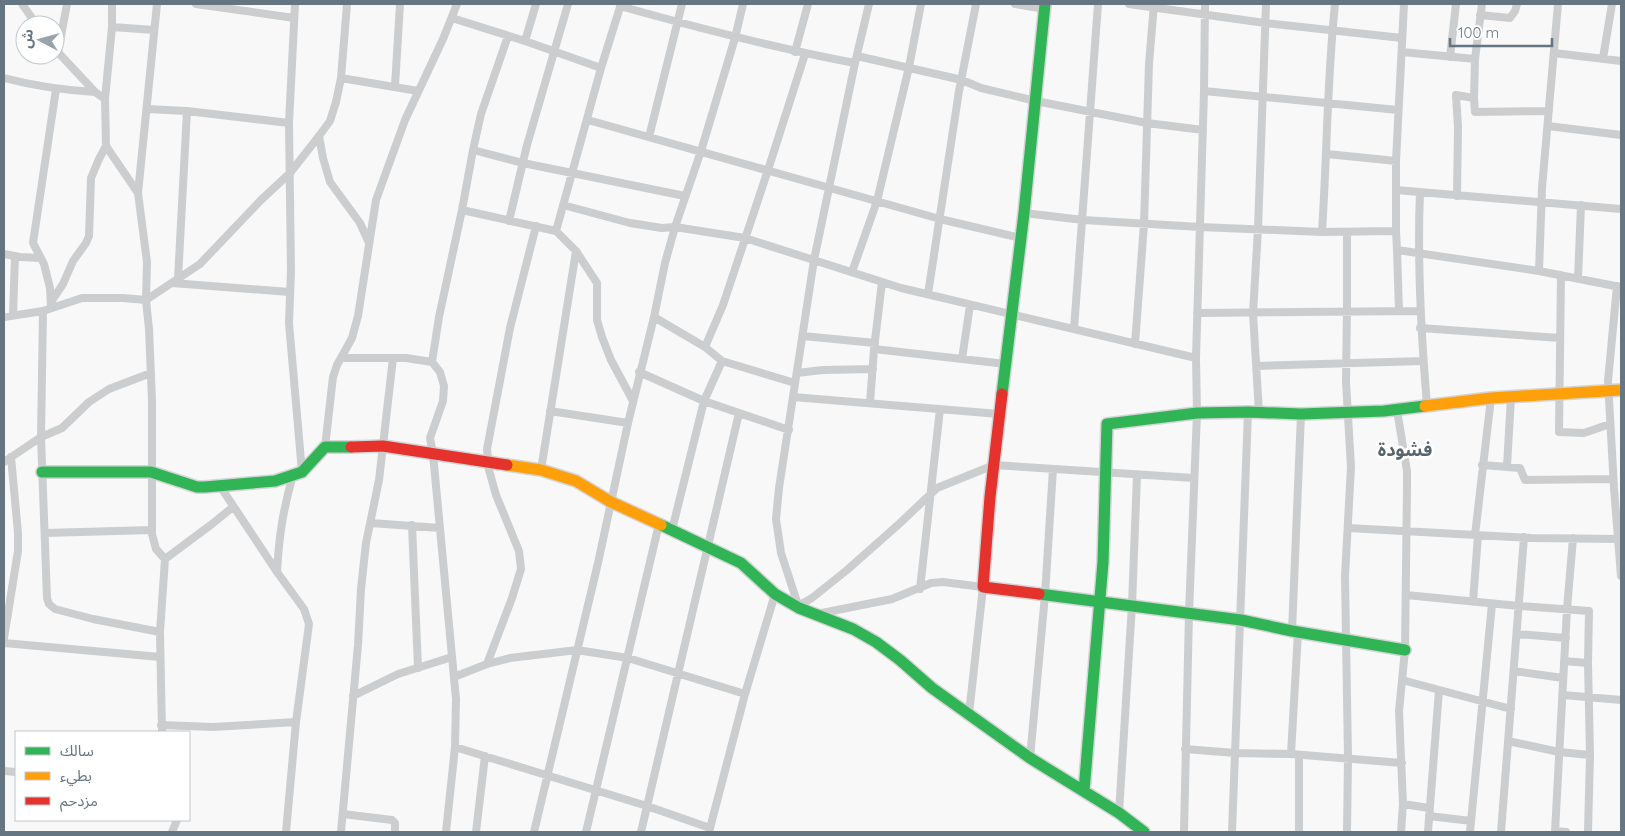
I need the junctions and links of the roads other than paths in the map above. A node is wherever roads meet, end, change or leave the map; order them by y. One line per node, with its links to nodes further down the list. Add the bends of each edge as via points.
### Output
1 (22, 4): 32 (street)
2 (112, 4): 39 (street)
3 (157, 4): 40 (street)
4 (196, 4): 35 (street)
5 (295, 4): 35 (street)
6 (347, 4): 60 (street)
7 (400, 4): 62 (street)
8 (457, 4): 36 (street)
9 (536, 4): 45 (street)
10 (568, 4): 46 (street)
11 (682, 4): 37 (street)
12 (743, 4): 43 (street)
13 (808, 4): 47 (street)
14 (869, 4): 53 (street)
15 (921, 4): 57 (street)
16 (976, 4): 61 (street)
17 (1015, 4): 30 (street)
18 (1098, 4): 75 (street)
19 (1129, 4): 31 (street)
20 (1205, 4): 34 (street)
21 (1266, 4): 38 (street)
22 (1335, 4): 41 (street)
23 (1404, 4): 44 (street)
24 (1456, 4): 51 (street)
25 (1482, 4): 33 (street)
26 (1517, 4): 33 (street, via 1510,18)
27 (1558, 4): 49 (street)
28 (1612, 4): 52 (street)
29 (621, 5): 37 (street); 58 (street)
30 (1045, 6): 70 (street)
31 (1153, 6): 34 (street); 79 (street)
32 (30, 15)
33 (1480, 15): 54 (street)
34 (1205, 16): 38 (street); 64 (street)
35 (294, 18): 78 (street)
36 (452, 18): 42 (street); 65 (street)
37 (677, 22): 43 (street); 84 (street)
38 (1265, 24): 41 (street); 67 (street)
39 (112, 27): 40 (street); 69 (street)
40 (154, 30): 72 (street)
41 (1332, 31): 44 (street); 71 (street)
42 (508, 36): 45 (street); 86 (street)
43 (735, 38): 47 (street); 87 (street)
44 (1402, 38): 48 (street)
45 (525, 41): 46 (street)
46 (554, 51): 58 (street); 90 (street)
47 (795, 52): 50 (street)
48 (1402, 52): 51 (street); 73 (street)
49 (1554, 53): 52 (street); 76 (street)
50 (804, 54): 53 (street); 91 (street)
51 (1450, 57): 54 (street)
52 (1603, 58): 56 (street)
53 (856, 59): 57 (street); 94 (street)
54 (1475, 59): 68 (street)
55 (65, 60): 66 (street)
56 (1621, 61)
57 (908, 67): 61 (street); 100 (street)
58 (601, 68): 77 (street)
59 (4, 78): 63 (street)
60 (341, 78): 62 (street); 83 (street, via 330,121)
61 (962, 80): 70 (street, via 981,88); 107 (street)
62 (395, 86): 65 (street)
63 (56, 89): 66 (street); 127 (street, via 33,237 34,247)
64 (1204, 90): 67 (street); 81 (street)
65 (418, 91): 121 (street, via 376,200)
66 (95, 92): 69 (street)
67 (1263, 96): 71 (street); 114 (street)
68 (1474, 98): 76 (street, via 1475,112); 99 (street, via 1456,95)
69 (105, 99): 85 (street)
70 (1036, 101): 75 (street); 106 (street)
71 (1328, 102): 73 (street); 88 (street)
72 (147, 109): 74 (street); 96 (street)
73 (1398, 110): 89 (street)
74 (186, 111): 78 (street); 133 (street)
75 (1090, 111): 79 (street); 108 (street)
76 (1549, 111): 80 (street)
77 (588, 120): 84 (street); 92 (street)
78 (289, 122): 93 (street)
79 (1147, 123): 81 (street); 110 (street)
80 (1548, 126): 82 (street); 101 (street)
81 (1203, 130): 113 (street)
82 (1621, 135)
83 (319, 136): 93 (street); 121 (street, via 330,182 360,223)
84 (649, 137): 87 (street)
85 (106, 146): 96 (street); 139 (street, via 91,178 89,236)
86 (473, 150): 90 (street); 105 (street)
87 (701, 151): 91 (street); 98 (street)
88 (1327, 154): 89 (street); 117 (street)
89 (1396, 162): 95 (street)
90 (523, 163): 92 (street); 109 (street)
91 (768, 170): 94 (street); 119 (street)
92 (573, 172): 98 (street); 102 (street)
93 (290, 173): 133 (street, via 200,264); 136 (street)
94 (830, 187): 100 (street); 128 (street)
95 (1396, 190): 97 (street); 116 (street)
96 (138, 192): 138 (street, via 146,262)
97 (1420, 192): 99 (street); 124 (street)
98 (685, 196): 112 (street)
99 (1456, 196): 101 (street)
100 (877, 201): 107 (street); 130 (street)
101 (1542, 202): 103 (street); 129 (street)
102 (563, 205): 112 (street, via 630,224); 115 (street)
103 (1581, 205): 104 (street); 132 (street)
104 (1621, 209)
105 (462, 210): 109 (street); 164 (street)
106 (1024, 213): 108 (street); 120 (street)
107 (940, 219): 120 (street); 137 (street)
108 (1083, 220): 110 (street); 152 (street)
109 (509, 221): 111 (street)
110 (1144, 224): 113 (street); 155 (street)
111 (536, 226): 115 (street); 200 (street, via 510,328)
112 (675, 227): 119 (street); 150 (street)
113 (1200, 227): 114 (street); 145 (street)
114 (1258, 229): 117 (street); 146 (street)
115 (556, 231): 123 (street)
116 (1396, 231): 118 (street); 122 (street)
117 (1322, 232): 118 (street)
118 (1347, 232): 144 (street)
119 (745, 238): 128 (street); 157 (street)
120 (1021, 238): 148 (street)
121 (369, 243): 158 (street, via 358,316 352,338)
122 (1397, 250): 124 (street); 142 (street)
123 (576, 251): 179 (street, via 597,283 597,320 602,337); 185 (street)
124 (1419, 253): 129 (street); 143 (street)
125 (4, 254): 126 (street)
126 (14, 256): 127 (street); 147 (street)
127 (41, 258): 139 (street, via 50,288)
128 (814, 260): 130 (street); 153 (street)
129 (1538, 271): 131 (street)
130 (852, 272): 134 (street)
131 (1561, 275): 132 (street); 154 (street)
132 (1578, 279): 135 (street)
133 (175, 281): 136 (street); 138 (street)
134 (882, 282): 137 (street); 156 (street)
135 (1619, 287): 173 (street, via 1608,374)
136 (290, 292): 210 (street)
137 (928, 294): 140 (street)
138 (146, 300): 139 (street, via 82,298); 170 (street)
139 (51, 305): 141 (street)
140 (970, 305): 148 (street); 161 (street)
141 (43, 311): 147 (street); 195 (street)
142 (1399, 311): 143 (street); 144 (street)
143 (1420, 311): 151 (street)
144 (1347, 312): 146 (street); 165 (street)
145 (1197, 313): 146 (street); 160 (street)
146 (1253, 313): 167 (street)
147 (13, 315): 149 (street)
148 (1012, 315): 152 (street); 166 (street)
149 (4, 317)
150 (654, 317): 157 (street); 169 (street)
151 (1420, 328): 154 (street); 163 (street)
152 (1074, 329): 155 (street)
153 (803, 336): 156 (street); 171 (street)
154 (1560, 338): 175 (street)
155 (1135, 344): 160 (street)
156 (874, 346): 161 (street); 168 (street)
157 (705, 347): 162 (street)
158 (341, 358): 159 (street); 197 (street, via 333,378)
159 (393, 358): 164 (street); 196 (street)
160 (1196, 358): 188 (street)
161 (962, 359): 166 (street)
162 (722, 361): 172 (street); 180 (street)
163 (1423, 361): 165 (street); 182 (street)
164 (432, 362): 198 (street, via 440,372 444,386 443,401 430,438)
165 (1346, 363): 167 (street); 189 (street)
166 (1006, 364): 190 (street)
167 (1257, 366): 186 (street)
168 (872, 368): 171 (street); 181 (street)
169 (639, 372): 179 (street); 180 (street)
170 (151, 373): 195 (street, via 109,389 89,402 62,428); 208 (street)
171 (797, 373): 172 (street)
172 (796, 383): 176 (street)
173 (1609, 390): 174 (street); 175 (street); 193 (street)
174 (1621, 390)
175 (1560, 394): 177 (street); 193 (street, via 1560,432 1584,433)
176 (793, 397): 181 (street); 194 (street)
177 (1511, 397): 178 (street); 204 (street)
178 (1491, 398): 182 (street); 203 (street)
179 (633, 402): 192 (street)
180 (704, 402): 187 (street); 225 (street)
181 (870, 403): 183 (street)
182 (1426, 405): 184 (street)
183 (940, 409): 190 (street); 216 (street)
184 (1398, 410): 189 (street); 226 (street, via 1407,472)
185 (550, 411): 192 (street); 206 (street)
186 (1254, 412): 188 (street); 191 (street); 250 (street)
187 (739, 413): 194 (street); 232 (street)
188 (1197, 413): 209 (street, via 1107,424); 212 (street)
189 (1348, 413): 191 (street); 223 (street, via 1351,467)
190 (999, 414): 202 (street)
191 (1301, 414): 251 (street)
192 (628, 423): 217 (street)
193 (1610, 424): 213 (street)
194 (789, 430): 246 (street, via 778,488 776,519 781,553)
195 (41, 437): 199 (street); 207 (street)
196 (383, 446): 197 (street); 198 (street); 219 (street)
197 (325, 447): 210 (street)
198 (433, 454): 200 (street); 222 (street)
199 (11, 457): 201 (street); 254 (street, via 18,551)
200 (487, 461): 206 (street); 265 (street, via 496,496 521,561 512,598)
201 (4, 462)
202 (994, 465): 205 (street); 216 (street, via 947,483); 236 (street)
203 (1482, 465): 204 (street); 228 (street)
204 (1507, 466): 213 (street, via 1520,468 1525,480)
205 (1053, 469): 209 (street); 239 (street)
206 (541, 470): 217 (street, via 576,481)
207 (42, 472): 208 (street); 227 (street)
208 (152, 472): 214 (street, via 197,487); 224 (street)
209 (1107, 473): 211 (street); 241 (street)
210 (298, 474): 214 (street, via 275,481); 234 (street, via 285,502)
211 (1137, 475): 212 (street); 244 (street)
212 (1194, 478): 248 (street)
213 (1613, 479): 215 (street)
214 (220, 486): 218 (street)
215 (1618, 488): 231 (street)
216 (930, 494): 237 (street); 246 (street, via 847,570)
217 (611, 502): 220 (street); 258 (street)
218 (233, 506): 233 (street); 234 (street)
219 (371, 523): 221 (street); 275 (street, via 361,589)
220 (659, 524): 225 (street); 262 (street)
221 (412, 525): 222 (street); 266 (street)
222 (440, 528): 261 (street)
223 (1348, 528): 226 (street); 256 (street)
224 (152, 530): 227 (street); 233 (street, via 153,543)
225 (672, 530): 232 (street)
226 (1407, 531): 228 (street); 240 (street)
227 (45, 533): 252 (street, via 49,604 55,609 92,619)
228 (1477, 535): 229 (street); 242 (street)
229 (1524, 537): 230 (street); 245 (street)
230 (1573, 538): 231 (street); 247 (street)
231 (1620, 539): 235 (street)
232 (707, 546): 238 (street, via 741,563); 268 (street)
233 (164, 559): 252 (street)
234 (276, 572): 281 (street, via 304,610 309,624)
235 (1621, 576)
236 (983, 587): 237 (street, via 943,582 931,583); 239 (street); 280 (street)
237 (920, 589): 249 (street)
238 (775, 594): 246 (street); 273 (street)
239 (1045, 595): 241 (street); 291 (street)
240 (1406, 595): 242 (street); 259 (street)
241 (1101, 602): 244 (street); 296 (street)
242 (1473, 602): 243 (street)
243 (1492, 604): 245 (street); 278 (street)
244 (1132, 605): 248 (street); 300 (street)
245 (1519, 606): 247 (street); 253 (street)
246 (798, 607): 249 (street)
247 (1567, 609): 255 (street); 264 (street, via 1589,610)
248 (1189, 613): 250 (street); 285 (street)
249 (815, 614): 280 (street, via 876,642)
250 (1241, 620): 251 (street); 287 (street)
251 (1295, 631): 256 (street); 288 (street)
252 (160, 632): 260 (street)
253 (1517, 634): 255 (street); 267 (street)
254 (4, 638)
255 (1566, 638): 263 (street)
256 (1346, 640): 259 (street); 292 (street)
257 (4, 643): 260 (street)
258 (577, 650): 262 (street); 265 (street, via 510,658); 294 (street)
259 (1405, 650): 271 (street)
260 (160, 657): 282 (street)
261 (452, 657): 266 (street); 269 (street)
262 (628, 658): 268 (street); 295 (street)
263 (1564, 661): 264 (street); 270 (street)
264 (1588, 663): 276 (street)
265 (488, 664): 269 (street)
266 (418, 668): 275 (street)
267 (1514, 671): 270 (street); 279 (street)
268 (677, 673): 273 (street); 298 (street)
269 (454, 677): 284 (street)
270 (1564, 678): 274 (street)
271 (1402, 680): 272 (street); 293 (street)
272 (1438, 690): 278 (street); 299 (street)
273 (745, 694): 303 (street)
274 (1563, 695): 276 (street); 286 (street)
275 (353, 696): 301 (street)
276 (1588, 698): 277 (street); 289 (street)
277 (1621, 700)
278 (1482, 702): 279 (street); 302 (street)
279 (1511, 709): 283 (street)
280 (969, 714): 291 (street)
281 (296, 722): 282 (street); 304 (street)
282 (161, 728)
283 (1508, 741): 286 (street); 320 (street)
284 (455, 747): 290 (street); 307 (street)
285 (1185, 749): 287 (street); 313 (street)
286 (1560, 752): 289 (street); 321 (street)
287 (1235, 753): 288 (street); 314 (street)
288 (1295, 755): 292 (street); 315 (street)
289 (1590, 755): 323 (street)
290 (485, 756): 294 (street); 308 (street)
291 (1030, 758): 296 (street)
292 (1348, 758): 293 (street); 316 (street)
293 (1402, 763): 297 (street)
294 (547, 775): 295 (street); 309 (street)
295 (596, 790): 298 (street); 310 (street)
296 (1084, 791): 300 (street)
297 (1403, 804): 299 (street); 317 (street)
298 (647, 806): 303 (street); 311 (street)
299 (1429, 812): 302 (street); 318 (street)
300 (1119, 813): 312 (street)
301 (342, 814): 305 (street); 306 (street, via 392,820)
302 (1471, 821): 319 (street)
303 (710, 830)
304 (286, 832)
305 (341, 832)
306 (395, 832)
307 (446, 832)
308 (476, 832)
309 (534, 832)
310 (586, 832)
311 (641, 832)
312 (1144, 832)
313 (1184, 832)
314 (1232, 832)
315 (1299, 832)
316 (1347, 832)
317 (1402, 832)
318 (1428, 832)
319 (1470, 832)
320 (1501, 832)
321 (1555, 832): 322 (street)
322 (1566, 832)
323 (1588, 832)

